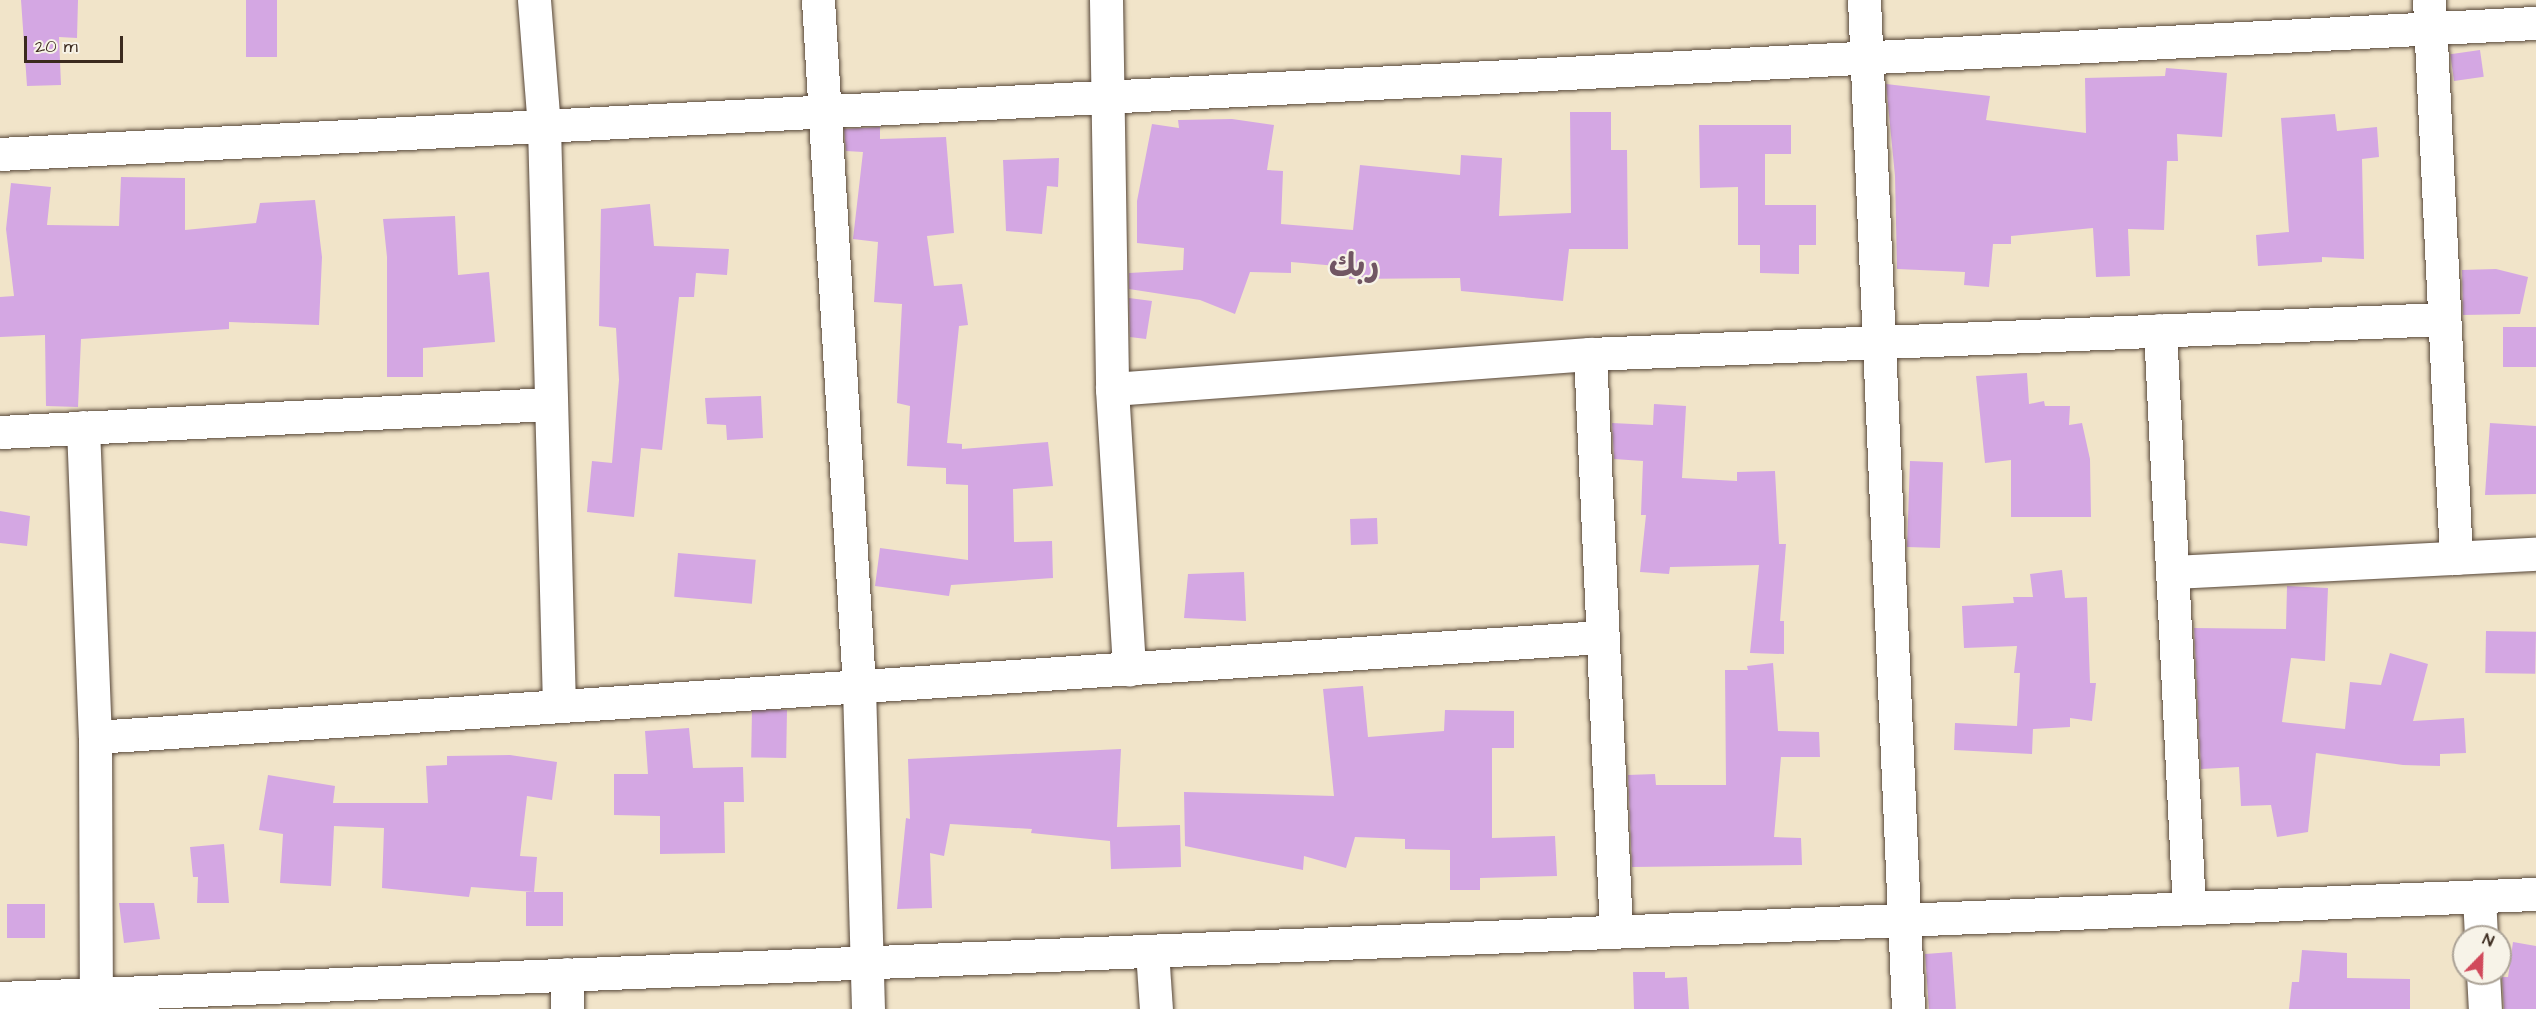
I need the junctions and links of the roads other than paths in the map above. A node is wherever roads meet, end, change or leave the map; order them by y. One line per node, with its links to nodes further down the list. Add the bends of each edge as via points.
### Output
1 (534, 0): 10 (street)
2 (818, 0): 9 (street)
3 (1107, 0): 8 (street)
4 (1864, 0): 7 (street)
5 (2430, 14): 6 (street); 7 (street); 12 (street)
6 (2536, 23)
7 (1867, 58): 8 (street); 14 (street)
8 (1106, 97): 9 (street); 16 (street)
9 (823, 112): 10 (street); 25 (street)
10 (544, 126): 11 (street); 17 (street)
11 (0, 154)
12 (2444, 318): 13 (street); 21 (street)
13 (2160, 330): 14 (street); 22 (street)
14 (1880, 344): 15 (street); 31 (street)
15 (1590, 354): 16 (street); 23 (street)
16 (1112, 388): 24 (street)
17 (549, 404): 18 (street); 26 (street)
18 (83, 427): 19 (street); 27 (street)
19 (0, 432)
20 (2536, 554): 21 (street)
21 (2456, 558): 22 (street)
22 (2175, 572): 30 (street)
23 (1601, 637): 24 (street); 33 (street)
24 (1129, 669): 25 (street)
25 (859, 687): 26 (street); 35 (street)
26 (560, 706): 27 (street)
27 (95, 737): 38 (street)
28 (2536, 894): 29 (street)
29 (2480, 896): 30 (street); 32 (street)
30 (2189, 908): 31 (street)
31 (1906, 920): 33 (street); 43 (street)
32 (2481, 925)
33 (1616, 931): 34 (street)
34 (1152, 951): 35 (street); 42 (street)
35 (866, 962): 36 (street); 41 (street)
36 (567, 974): 38 (street); 40 (street)
37 (2484, 985): 44 (street)
38 (96, 994): 39 (street)
39 (0, 998)
40 (567, 1009)
41 (868, 1009)
42 (1156, 1009)
43 (1908, 1009)
44 (2485, 1009)

